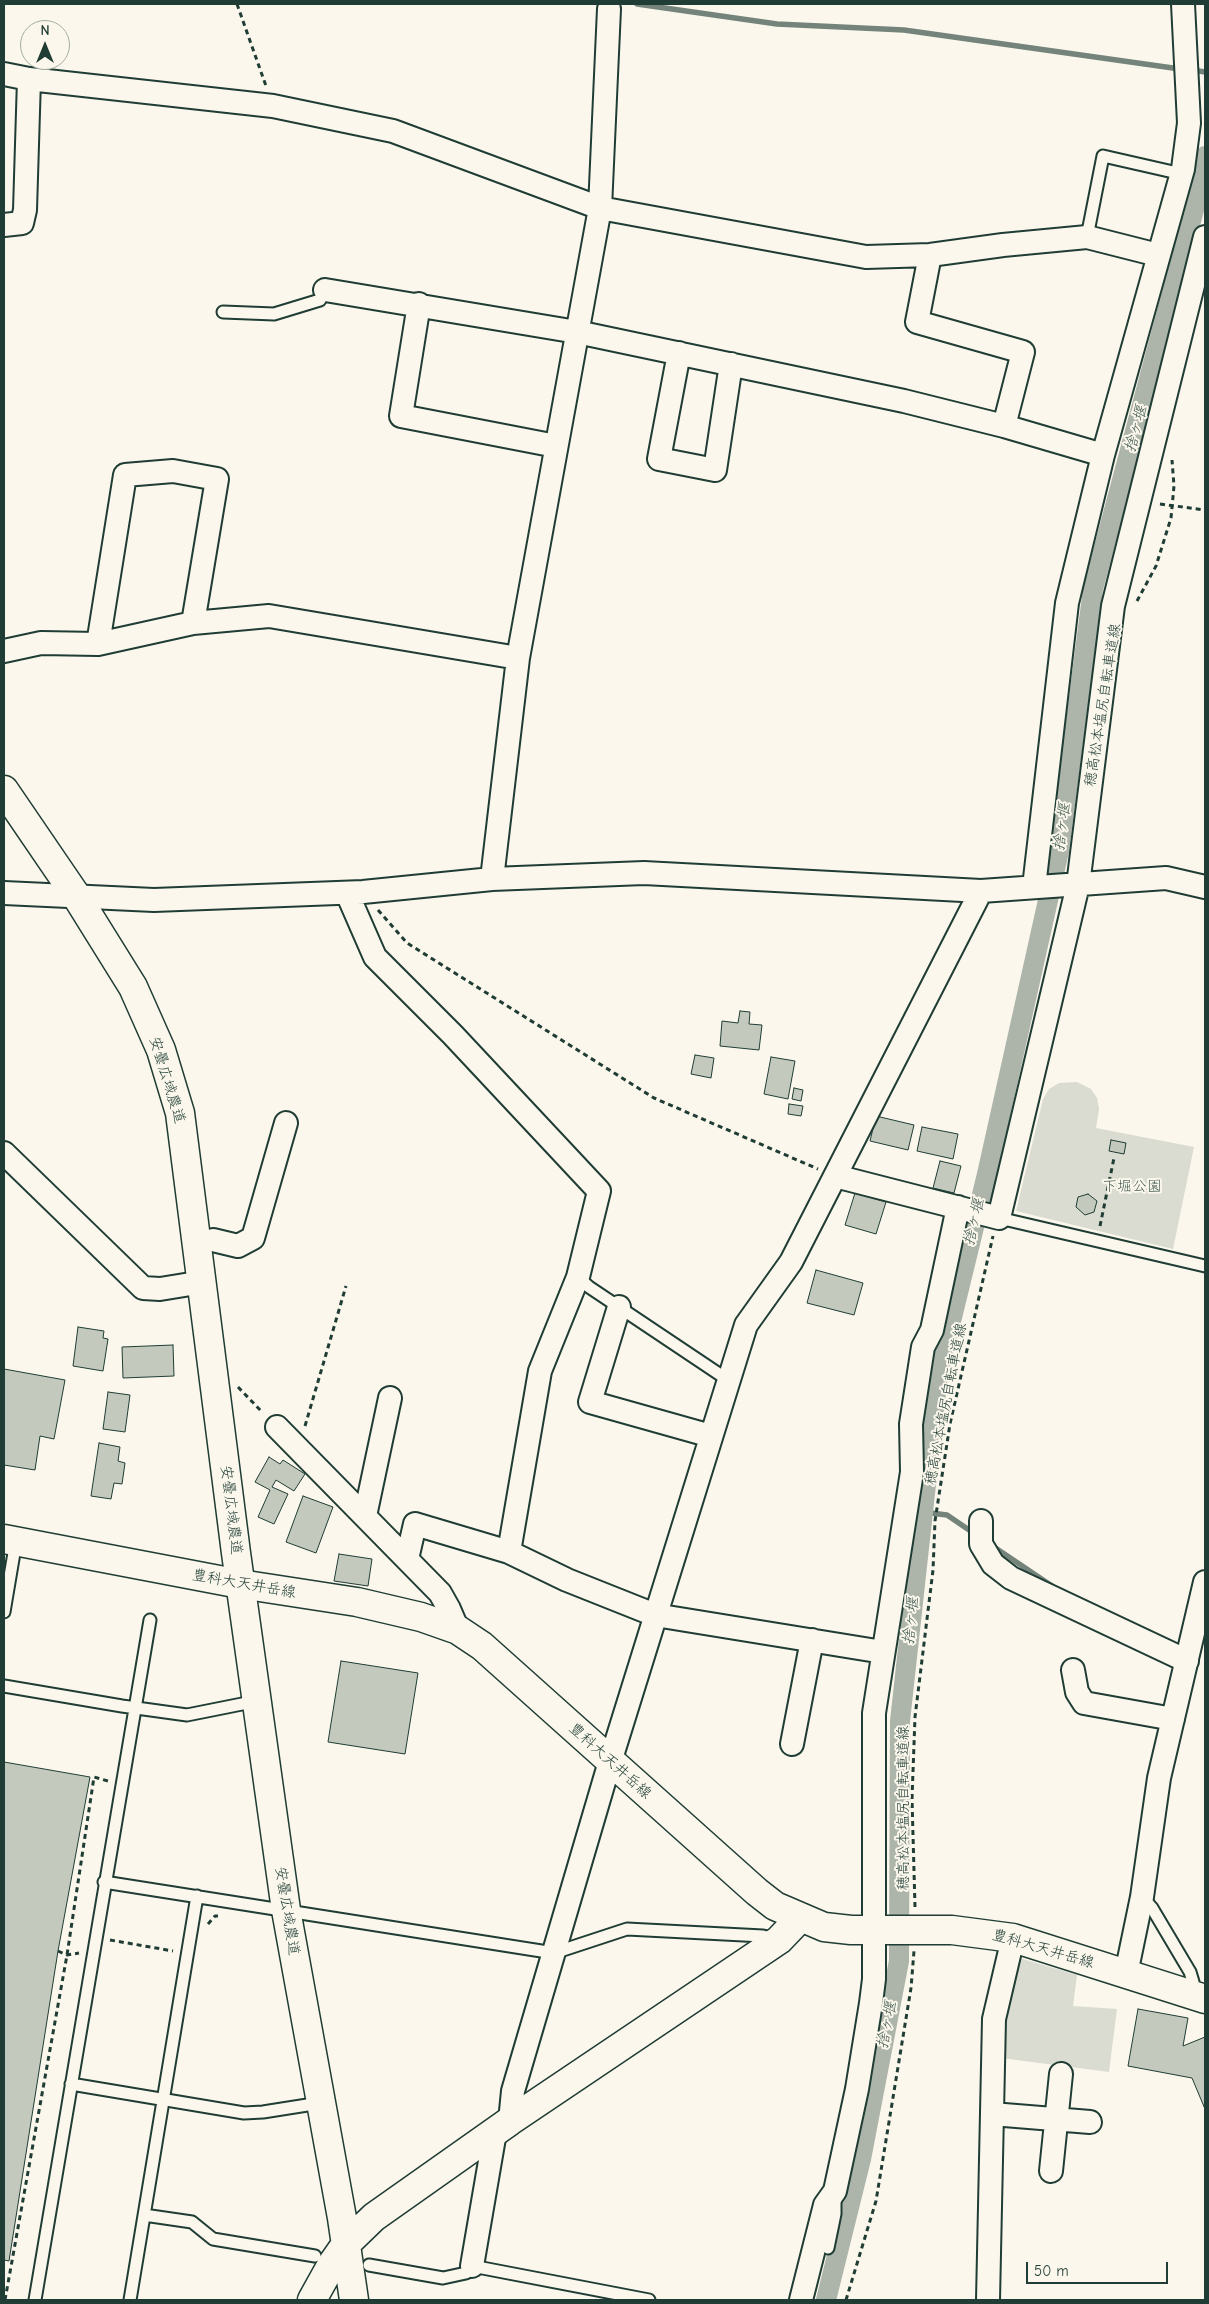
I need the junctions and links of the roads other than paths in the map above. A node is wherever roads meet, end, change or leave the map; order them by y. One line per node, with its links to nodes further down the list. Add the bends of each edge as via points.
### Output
1 (1183, 4): 5 (street, via 1189,123)
2 (609, 9): 6 (street)
3 (4, 74): 4 (street)
4 (29, 79): 6 (street, via 273,106 393,131); 7 (street, via 25,210 22,222)
5 (1182, 174): 8 (lane, via 1103,156); 11 (street)
6 (600, 208): 10 (street, via 866,256); 15 (street)
7 (4, 225)
8 (1087, 237): 10 (street); 11 (street)
9 (1205, 237): 27 (street, via 1113,606)
10 (930, 255): 18 (street, via 917,322 1023,352)
11 (1158, 255): 20 (street)
12 (325, 290): 13 (street); 14 (lane, via 320,300 274,314)
13 (419, 304): 15 (street); 19 (street, via 401,416)
14 (223, 312)
15 (577, 332): 16 (street); 19 (street)
16 (679, 353): 17 (street); 17 (street, via 659,459 715,470)
17 (731, 364): 18 (street)
18 (1004, 426): 20 (street)
19 (556, 446): 24 (street)
20 (1103, 456): 28 (street, via 1067,603)
21 (193, 623): 22 (street); 22 (street, via 217,479 173,471 125,475); 24 (street, via 268,616)
22 (98, 644): 23 (street, via 41,643)
23 (4, 651)
24 (518, 658): 26 (street)
25 (4, 790): 33 (street, 安曇広域農道)
26 (492, 879): 30 (street); 31 (street, via 644,874)
27 (1073, 885): 28 (street); 29 (street, via 1166,878); 38 (street)
28 (1037, 887): 31 (street)
29 (1205, 887)
30 (355, 892): 33 (street, via 154,900); 41 (street, via 375,957 599,1191)
31 (981, 892): 36 (street)
32 (4, 893): 33 (street)
33 (77, 897): 42 (street, 安曇広域農道, via 133,987 161,1050 180,1113)
34 (286, 1124): 39 (street, via 253,1238 238,1246)
35 (9, 1167): 42 (street, via 143,1288 160,1289)
36 (835, 1176): 37 (street); 44 (street, via 791,1262 746,1325)
37 (958, 1207): 38 (street); 60 (street, via 932,1330 923,1347 910,1424 912,1472)
38 (995, 1221): 40 (lane, via 1097,1240)
39 (213, 1240)
40 (1205, 1266)
41 (578, 1277): 43 (lane); 51 (street, via 540,1371)
42 (203, 1282): 54 (street, 安曇広域農道)
43 (619, 1307): 44 (lane); 47 (street, via 590,1402)
44 (728, 1380): 47 (street)
45 (390, 1398): 48 (street)
46 (278, 1427): 48 (street)
47 (711, 1436): 56 (street)
48 (365, 1516): 52 (street)
49 (982, 1521): 61 (street, via 982,1544 993,1564 1011,1578)
50 (10, 1540): 54 (street, 豊科大天井岳線); 55 (lane)
51 (509, 1552): 52 (street, via 415,1524); 56 (street, via 567,1580)
52 (407, 1559): 58 (street, via 440,1594)
53 (1205, 1582): 61 (street)
54 (240, 1584): 58 (street, 豊科大天井岳線, via 357,1602 421,1617); 64 (street, 安曇広域農道)
55 (4, 1612)
56 (655, 1615): 59 (street); 68 (street)
57 (150, 1620): 65 (lane)
58 (458, 1630): 68 (street, 豊科大天井岳線, via 482,1646)
59 (812, 1640): 60 (street); 67 (street)
60 (883, 1652): 74 (street, via 874,1713)
61 (1187, 1661): 66 (street)
62 (1073, 1670): 66 (street, via 1077,1692 1084,1702)
63 (4, 1686): 65 (lane)
64 (257, 1701): 65 (lane, via 187,1715); 72 (street, 安曇広域農道)
65 (135, 1708): 69 (lane)
66 (1173, 1719): 71 (street, via 1159,1778)
67 (792, 1744)
68 (610, 1761): 73 (street, 豊科大天井岳線, via 757,1892 775,1906); 77 (street)
69 (104, 1882): 70 (lane); 81 (lane)
70 (197, 1896): 72 (lane); 82 (lane)
71 (1142, 1897): 78 (street); 79 (lane, via 1190,1972)
72 (286, 1910): 77 (lane); 83 (street, 安曇広域農道)
73 (800, 1918): 74 (street, 豊科大天井岳線, via 824,1927); 76 (street)
74 (899, 1929): 75 (street, 豊科大天井岳線, via 952,1930); 89 (street, via 874,1979 857,2089)
75 (1013, 1938): 78 (street, 豊科大天井岳線); 84 (street, via 994,2019)
76 (779, 1940): 77 (lane, via 763,1936 627,1929); 87 (street)
77 (554, 1952): 87 (street)
78 (1126, 1974): 79 (street, 豊科大天井岳線)
79 (1198, 1997)
80 (1060, 2074): 85 (street)
81 (71, 2084): 82 (lane); 96 (lane)
82 (163, 2100): 83 (lane, via 244,2113); 90 (lane)
83 (320, 2103): 91 (street, 安曇広域農道)
84 (992, 2114): 85 (street); 102 (street)
85 (1056, 2120): 86 (street); 88 (street)
86 (1090, 2122)
87 (503, 2126): 91 (street, via 374,2217); 95 (street)
88 (1051, 2171)
89 (835, 2191): 92 (lane, via 835,2214); 101 (street, via 825,2205)
90 (144, 2215): 93 (lane, via 192,2222 213,2239); 97 (lane)
91 (346, 2244): 98 (street); 99 (street, 安曇広域農道)
92 (828, 2248)
93 (315, 2256)
94 (369, 2265): 95 (lane, via 443,2278 466,2274)
95 (472, 2266): 100 (lane)
96 (35, 2300)
97 (130, 2300)
98 (312, 2300)
99 (354, 2300)
100 (649, 2300)
101 (801, 2300)
102 (988, 2300)

